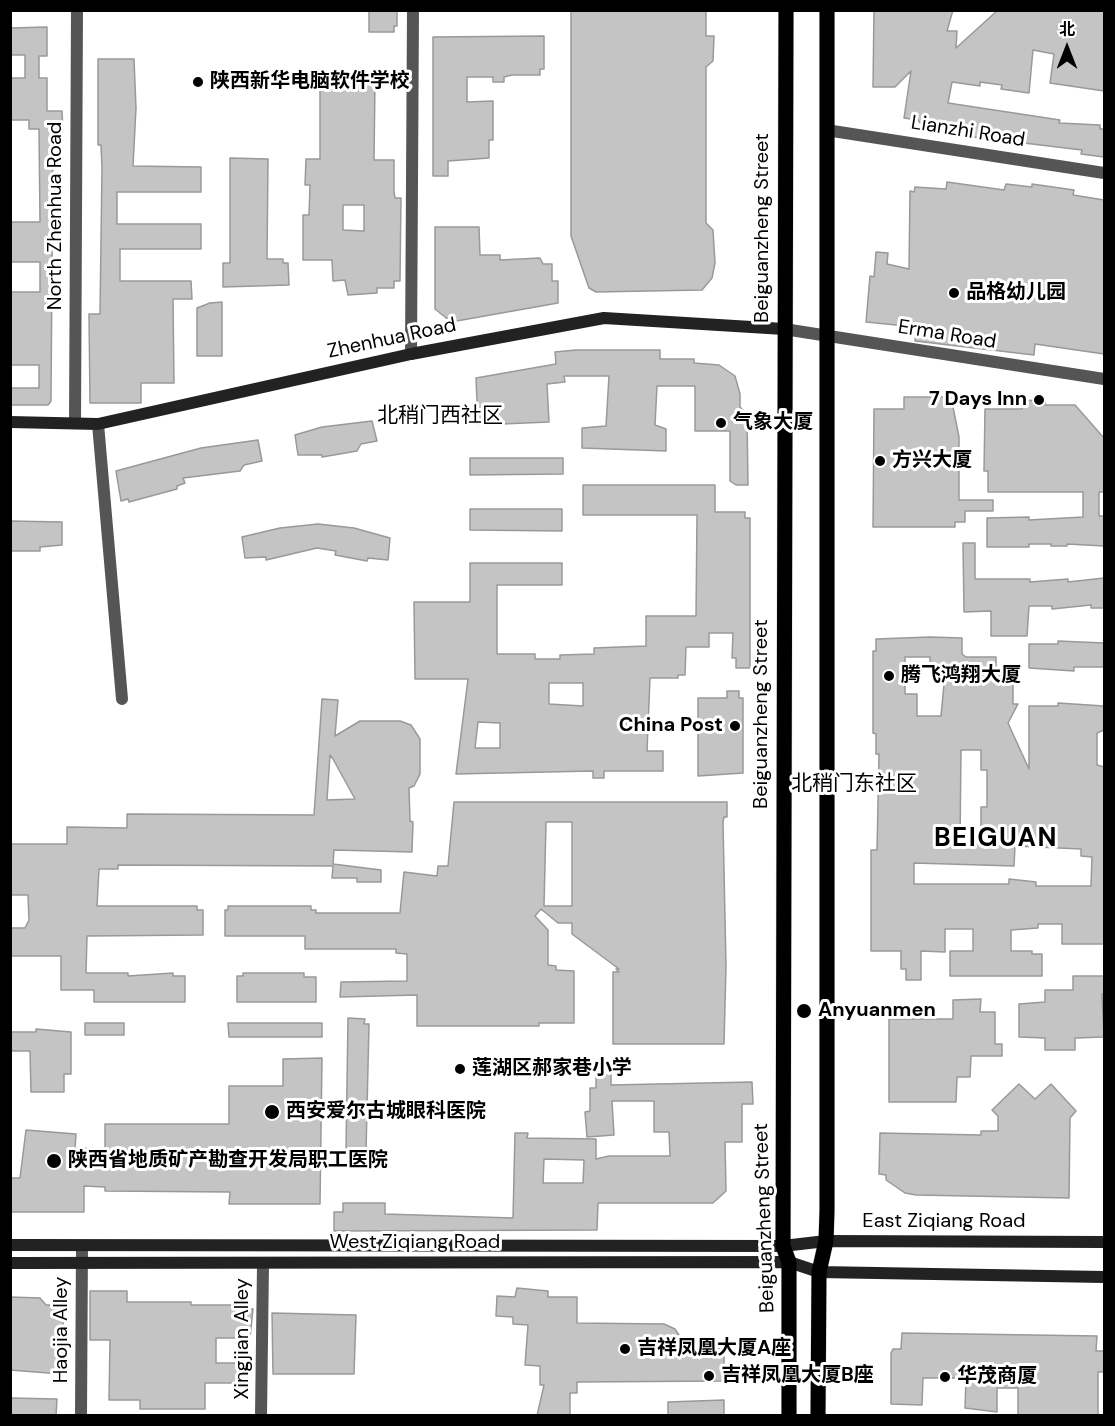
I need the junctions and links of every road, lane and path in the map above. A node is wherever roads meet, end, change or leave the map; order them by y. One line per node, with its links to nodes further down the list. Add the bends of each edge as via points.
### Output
1 (77, 10): 12 (street, North Zhenhua Road)
2 (413, 10): 9 (street)
3 (786, 10): 7 (main road, Beiguanzheng Street)
4 (827, 10): 5 (main road)
5 (826, 130): 6 (street, Lianzhi Road); 8 (main road)
6 (1104, 173)
7 (784, 329): 8 (street, Erma Road); 9 (main road, Zhenhua Road, via 604,318); 19 (main road, Beiguanzheng Street)
8 (825, 335): 10 (street, Erma Road); 15 (main road)
9 (411, 354): 13 (main road, Zhenhua Road)
10 (1104, 379)
11 (10, 422): 12 (main road, Zhenhua Road)
12 (75, 423): 13 (main road, Zhenhua Road)
13 (98, 424): 14 (street)
14 (122, 699)
15 (826, 1241): 16 (main road, East Ziqiang Road); 19 (main road, East Ziqiang Road); 24 (main road)
16 (1104, 1242)
17 (10, 1245): 18 (main road, West Ziqiang Road)
18 (82, 1246): 19 (main road, West Ziqiang Road); 20 (street, Haojia Alley)
19 (783, 1246): 21 (main road, Beiguanzheng Street)
20 (82, 1262): 22 (main road, West Ziqiang Road); 23 (main road, West Ziqiang Road); 26 (street, Haojia Alley)
21 (789, 1262): 23 (main road, West Ziqiang Road); 24 (main road, West Ziqiang Road); 28 (main road, Beiguanzheng Street)
22 (10, 1263)
23 (263, 1264): 27 (street, Xingjian Alley)
24 (819, 1272): 25 (main road); 29 (main road)
25 (1104, 1277)
26 (81, 1416)
27 (261, 1416)
28 (789, 1416)
29 (818, 1416)

